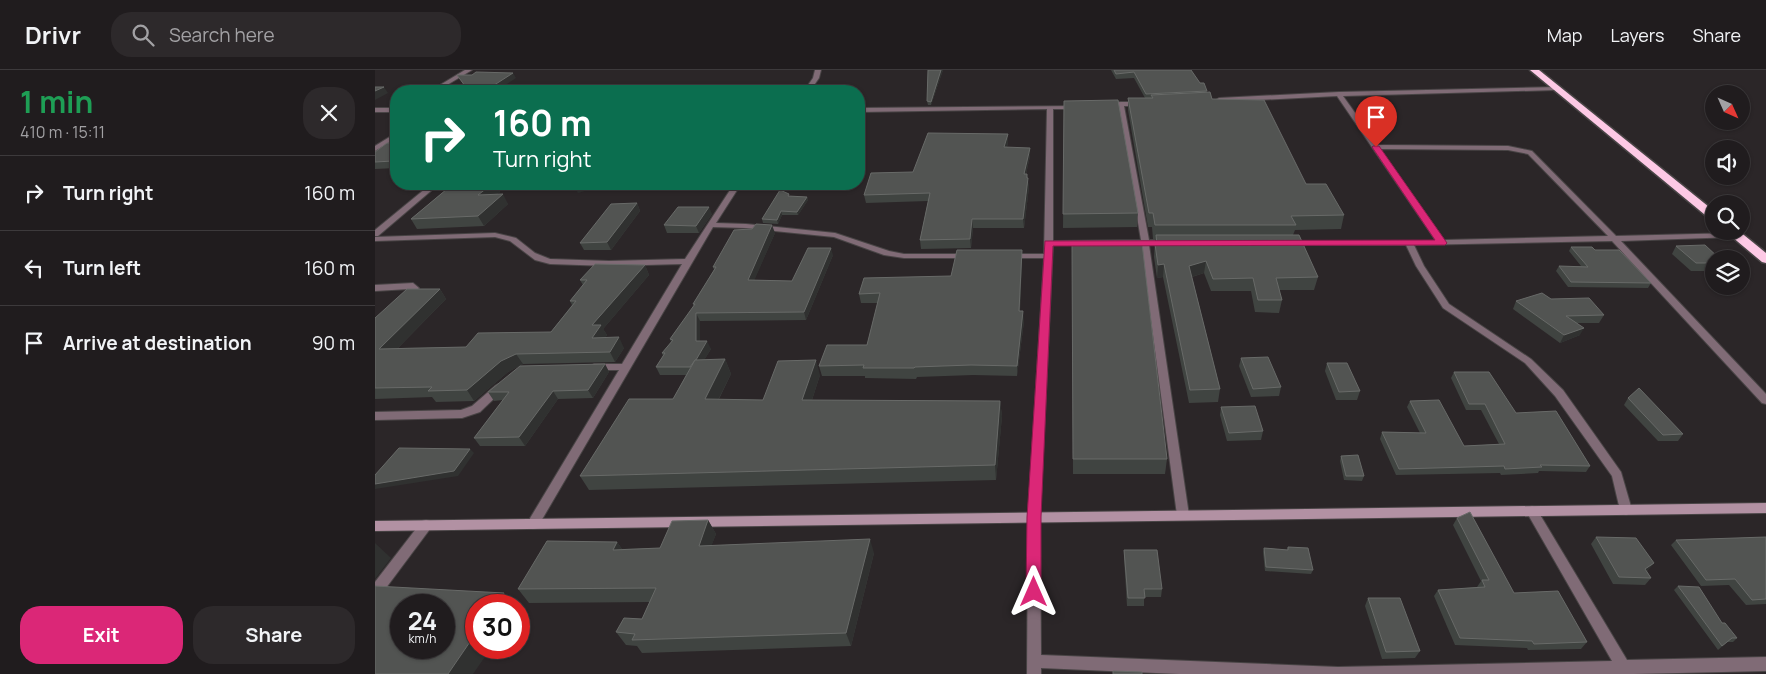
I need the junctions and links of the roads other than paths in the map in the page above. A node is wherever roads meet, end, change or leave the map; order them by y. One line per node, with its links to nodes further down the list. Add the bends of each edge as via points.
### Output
1 (469, 70): 4 (street)
2 (819, 70): 5 (street)
3 (1534, 70): 6 (highway)
4 (443, 85)
5 (811, 85)
6 (1556, 88): 7 (street); 24 (highway)
7 (1339, 94): 8 (street); 20 (street)
8 (1210, 100)
9 (1151, 103): 10 (street)
10 (1121, 104): 12 (street); 31 (street)
11 (1089, 106): 13 (street)
12 (1098, 106)
13 (1050, 108): 16 (street); 35 (street)
14 (375, 110): 15 (street)
15 (390, 110)
16 (865, 110)
17 (390, 139): 19 (street)
18 (375, 143): 19 (street)
19 (384, 143): 21 (street)
20 (1376, 147): 28 (street, via 1508,148 1530,152); 36 (street)
21 (375, 149)
22 (428, 190): 26 (street)
23 (733, 190): 25 (street)
24 (1705, 210)
25 (711, 225): 37 (street, via 835,235 904,256); 41 (street)
26 (375, 234)
27 (1705, 234): 28 (street)
28 (1613, 237): 36 (street); 47 (street)
29 (375, 239): 41 (street, via 495,235 509,236 536,258 545,261 602,264)
30 (1742, 240): 40 (highway)
31 (1145, 242): 32 (street); 35 (street); 52 (street)
32 (1174, 242)
33 (1281, 242): 34 (street)
34 (1408, 242): 36 (street); 50 (street, via 1446,306 1528,361 1559,393 1617,475)
35 (1049, 243): 39 (street)
36 (1442, 243)
37 (981, 256)
38 (1000, 256): 39 (street)
39 (1048, 256): 53 (street)
40 (1766, 259)
41 (688, 261): 45 (street)
42 (375, 288): 43 (street, via 414,287)
43 (401, 302)
44 (587, 367): 45 (street)
45 (626, 367): 54 (street)
46 (507, 380): 48 (street, via 471,412)
47 (1766, 400)
48 (375, 416)
49 (1766, 508): 50 (street)
50 (1626, 510): 51 (street)
51 (1533, 511): 52 (street); 60 (street)
52 (1183, 515): 53 (street)
53 (1034, 517): 54 (street); 59 (street)
54 (533, 524): 55 (street)
55 (426, 525): 56 (street); 57 (street)
56 (375, 526)
57 (375, 592)
58 (1766, 664): 60 (street)
59 (1034, 668): 61 (street)
60 (1625, 670): 62 (street)
61 (1216, 671): 63 (street)
62 (1481, 672): 63 (street)
63 (1304, 673)

